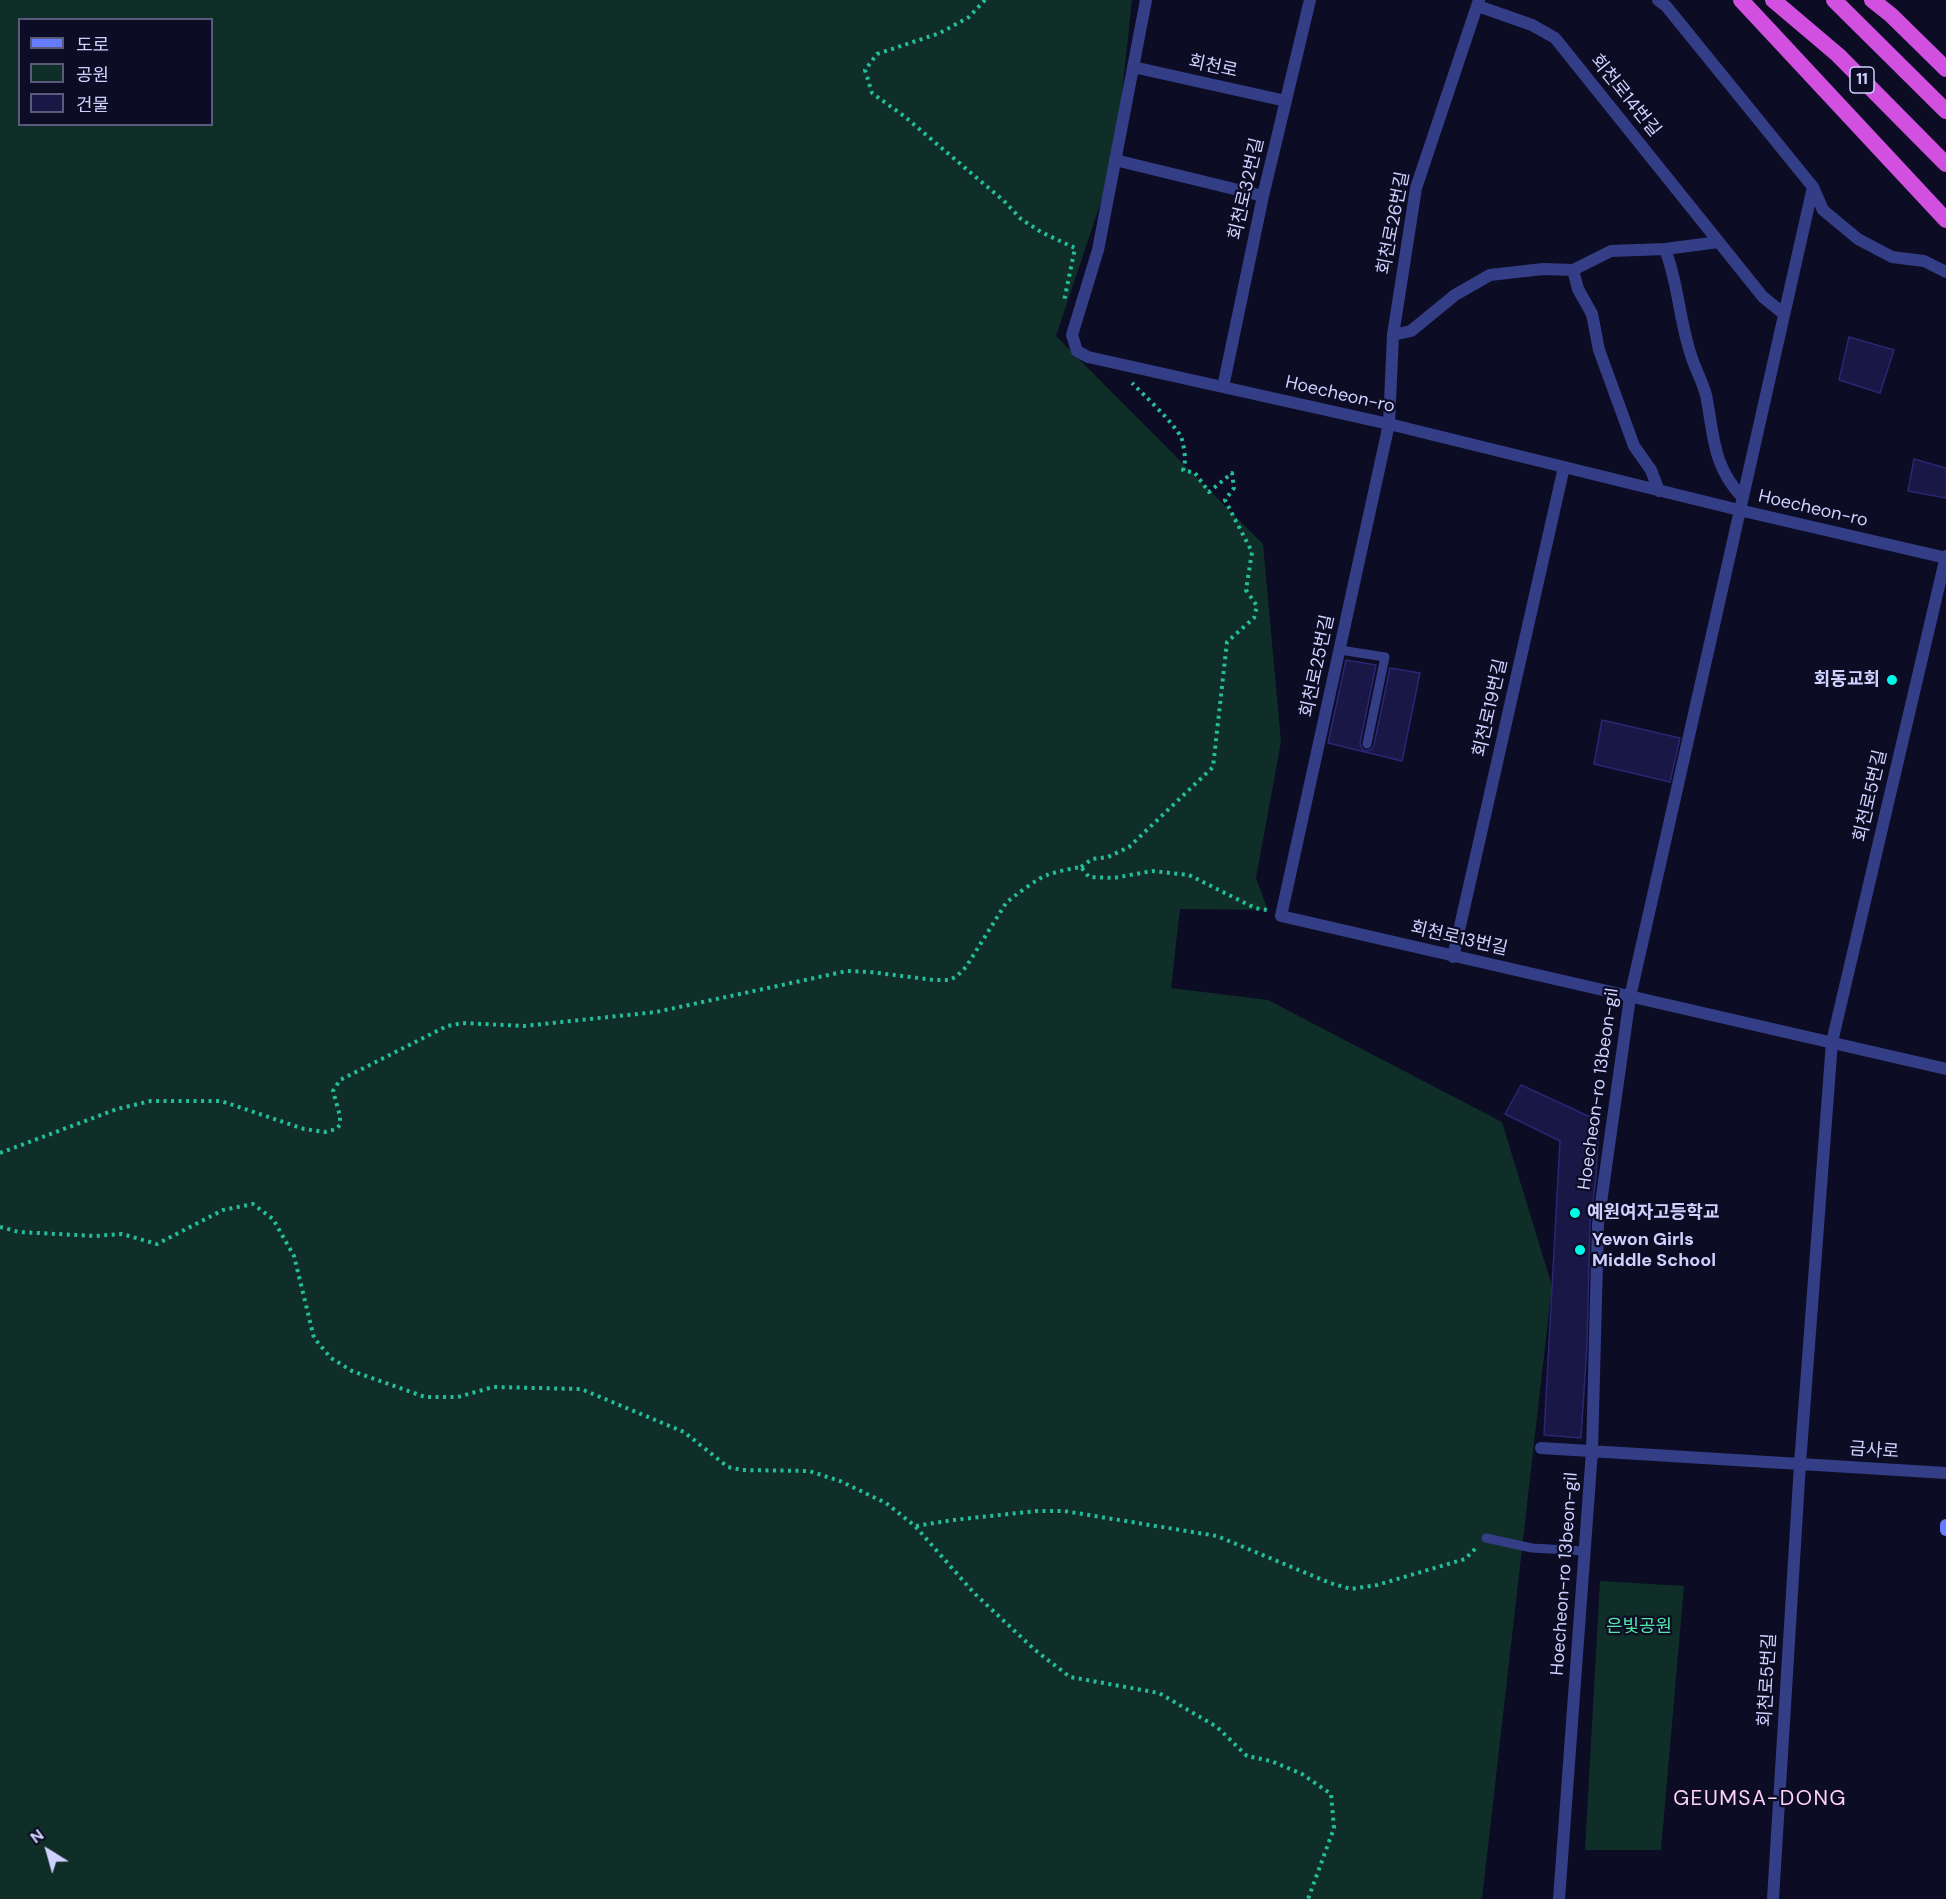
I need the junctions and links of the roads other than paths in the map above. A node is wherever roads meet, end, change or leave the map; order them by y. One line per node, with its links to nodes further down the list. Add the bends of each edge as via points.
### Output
1 (1146, 0): 9 (street, Hoecheon-ro)
2 (1310, 0): 11 (street, 회천로32번길)
3 (1658, 0): 15 (street)
4 (1741, 0): 17 (highway)
5 (1773, 0): 14 (highway, 11, via 1838,55)
6 (1834, 0): 12 (highway, 11)
7 (1872, 0): 10 (highway)
8 (1478, 3): 18 (street, 회천로14번길, via 1555,38); 23 (street, 회천로26번길, via 1416,188)
9 (1133, 67): 11 (street, 회천로); 13 (street, Hoecheon-ro)
10 (1946, 69)
11 (1286, 101): 16 (street, 회천로32번길)
12 (1946, 111)
13 (1115, 160): 16 (street); 24 (street, Hoecheon-ro, via 1098,250 1072,335 1077,351 1088,357)
14 (1946, 164)
15 (1813, 187): 21 (street, via 1823,210 1858,239 1892,257 1924,261); 22 (street)
16 (1263, 196): 24 (street, 회천로32번길)
17 (1946, 220)
18 (1719, 242): 19 (street); 22 (street, 회천로14번길, via 1763,297)
19 (1665, 249): 20 (street, via 1611,251); 28 (street, via 1673,269 1689,352 1705,393 1715,450 1728,483)
20 (1573, 270): 23 (street, via 1490,275 1455,296 1411,331); 27 (street, via 1592,314 1599,350 1634,446 1651,470)
21 (1946, 272)
22 (1784, 314): 28 (street)
23 (1393, 335): 25 (street, 회천로26번길)
24 (1223, 387): 25 (street, Hoecheon-ro)
25 (1389, 424): 26 (street, Hoecheon-ro); 31 (street, 회천로25번길)
26 (1564, 467): 27 (street, Hoecheon-ro); 34 (street, 회천로19번길)
27 (1659, 491): 29 (street, Hoecheon-ro)
28 (1742, 497): 29 (street)
29 (1739, 510): 30 (street, Hoecheon-ro); 35 (street, Hoecheon-ro 13beon-gil)
30 (1946, 557): 36 (street, 회천로5번길)
31 (1340, 650): 32 (lane, via 1385,657); 33 (street, 회천로25번길)
32 (1367, 744)
33 (1281, 916): 34 (street, 회천로13번길)
34 (1453, 957): 35 (street, 회천로13번길)
35 (1630, 997): 36 (street); 39 (street, Hoecheon-ro 13beon-gil, via 1598,1224)
36 (1832, 1042): 37 (street); 40 (street, 회천로5번길)
37 (1946, 1069)
38 (1541, 1448): 39 (street)
39 (1592, 1451): 40 (street); 45 (street, Hoecheon-ro 13beon-gil)
40 (1800, 1464): 41 (street, 금사로); 47 (street, 회천로5번길)
41 (1946, 1473)
42 (1946, 1525): 43 (main road)
43 (1946, 1530)
44 (1486, 1538): 45 (lane, via 1532,1548)
45 (1584, 1551): 46 (street, Hoecheon-ro 13beon-gil)
46 (1558, 1899)
47 (1773, 1899)

